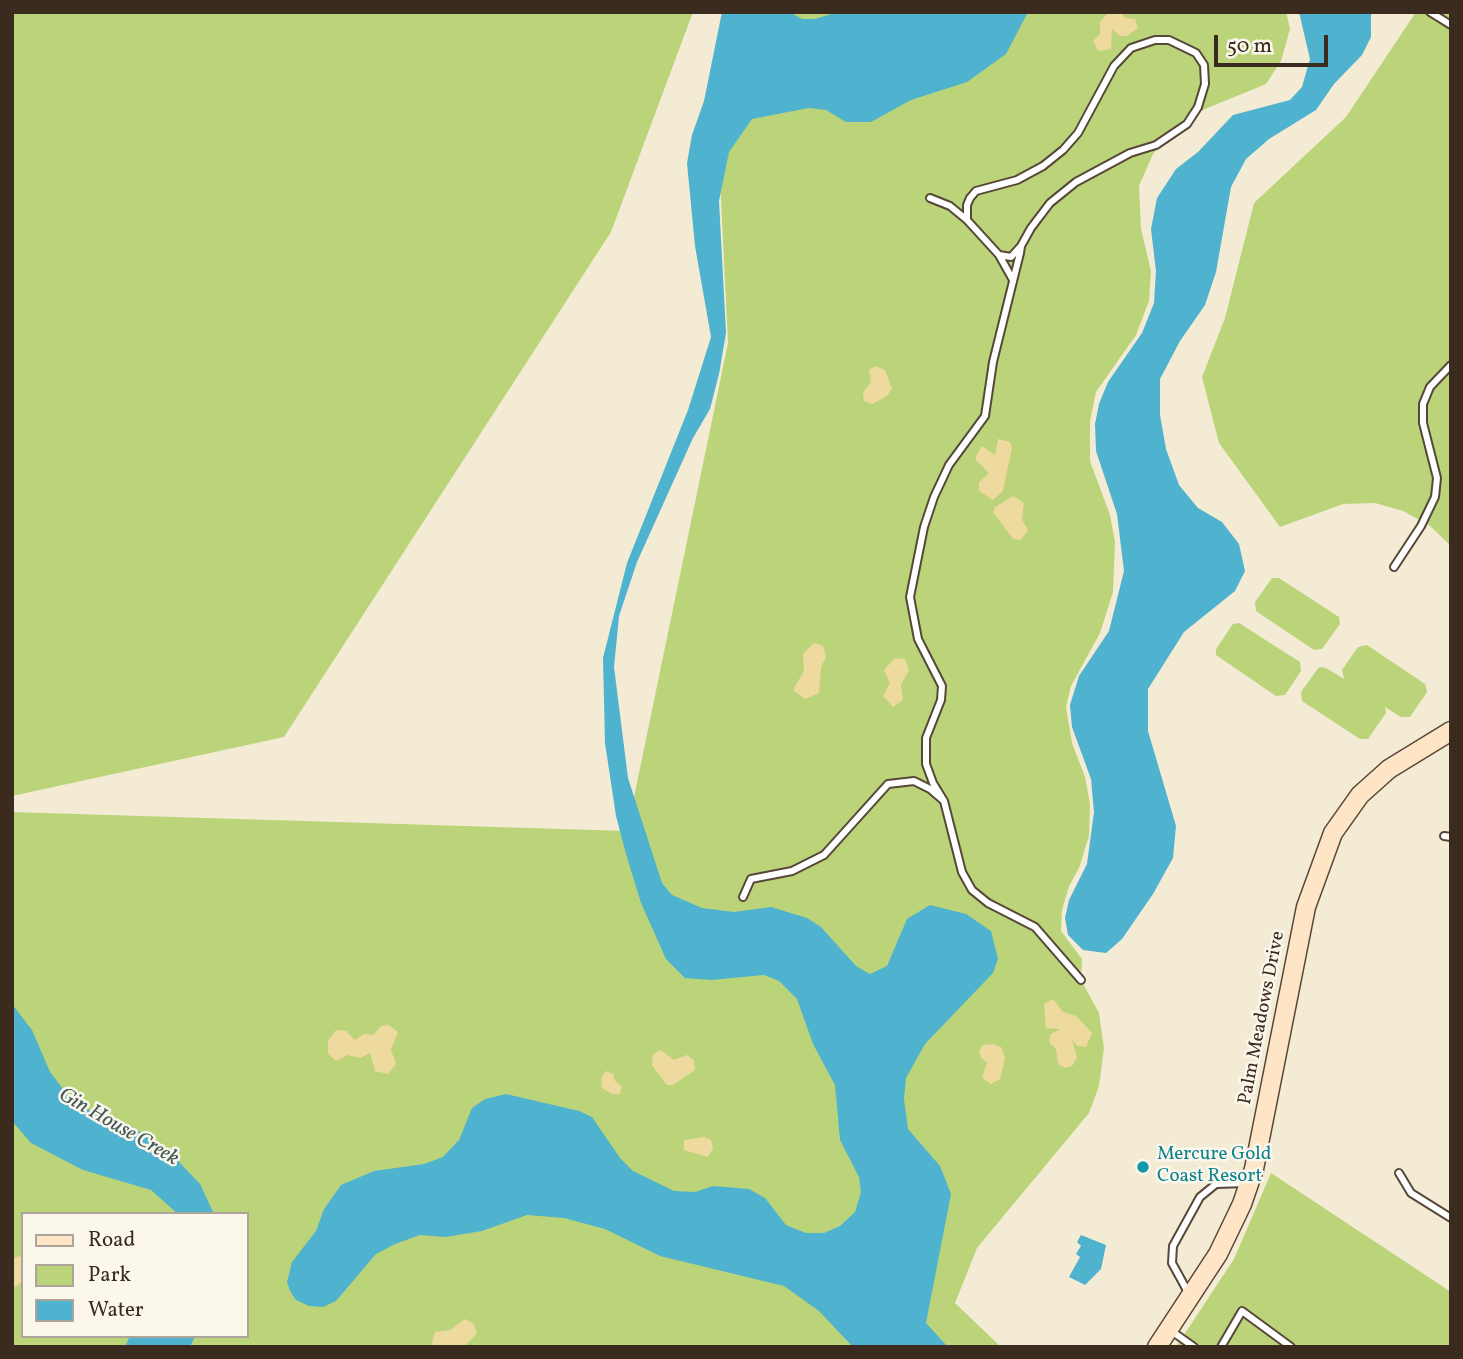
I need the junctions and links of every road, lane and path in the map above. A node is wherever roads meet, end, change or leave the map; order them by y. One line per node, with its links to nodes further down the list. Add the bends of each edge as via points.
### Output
1 (1430, 12): 2 (lane)
2 (1451, 25)
3 (930, 198): 4 (lane)
4 (967, 220): 5 (lane, via 967,205 976,191 1017,180 1063,150 1079,133 1114,66 1131,48 1169,40 1196,53 1204,65 1205,84 1187,124 1156,145 1130,153 1076,182 1039,215); 6 (lane)
5 (1021, 246): 6 (lane, via 1011,257); 7 (lane)
6 (999, 255): 7 (lane)
7 (1013, 280): 11 (lane, via 985,416 949,465 934,497 913,571 913,621 942,687 926,738 926,764)
8 (1451, 365): 9 (lane, via 1430,387 1423,404 1423,423 1437,478 1435,497)
9 (1394, 567)
10 (1451, 731): 15 (street, Palm Meadows Drive, via 1390,769 1360,795 1328,844 1306,907)
11 (944, 801): 12 (lane, via 914,781 888,784 824,855 792,871 751,879); 13 (lane, via 962,872 972,890 1035,927)
12 (743, 898)
13 (1081, 980)
14 (1399, 1173): 16 (lane, via 1411,1193)
15 (1249, 1183): 17 (street, Palm Meadows Drive, via 1217,1254); 17 (lane, via 1216,1184 1200,1197 1173,1246 1172,1263)
16 (1451, 1218)
17 (1190, 1296): 18 (street, Palm Meadows Drive)
18 (1168, 1329): 19 (street, Palm Meadows Drive); 20 (lane)
19 (1157, 1347)
20 (1194, 1347)
21 (1221, 1347): 22 (lane, via 1241,1311)
22 (1291, 1347)

